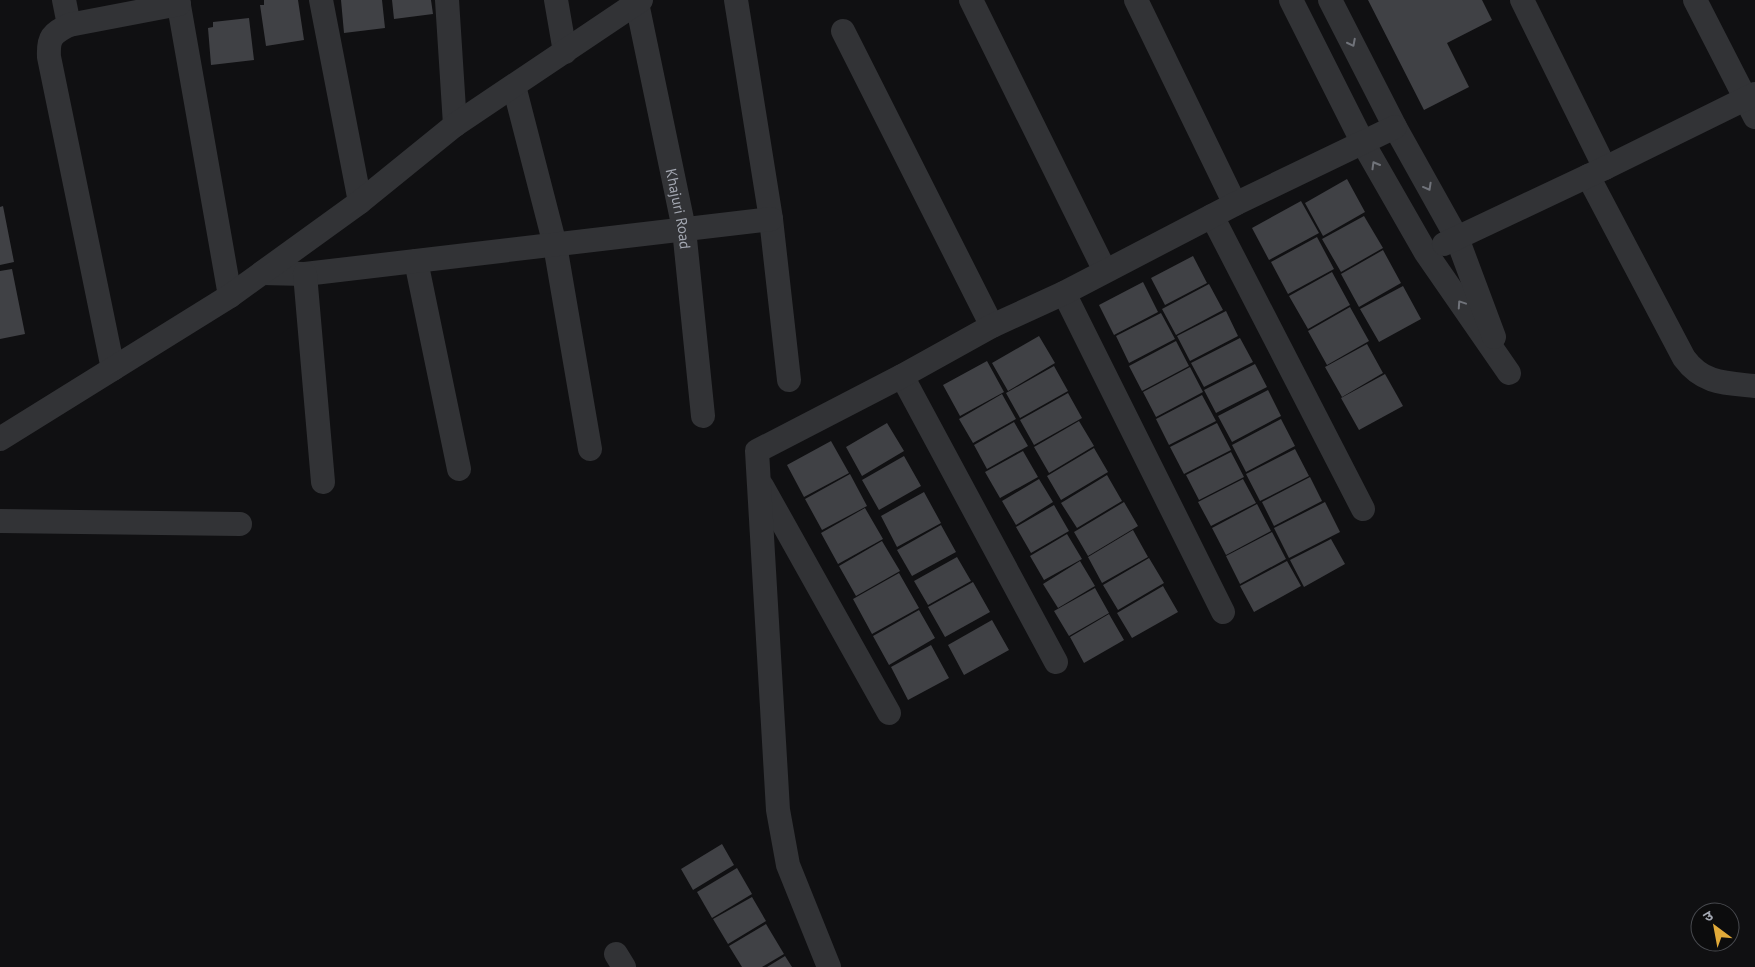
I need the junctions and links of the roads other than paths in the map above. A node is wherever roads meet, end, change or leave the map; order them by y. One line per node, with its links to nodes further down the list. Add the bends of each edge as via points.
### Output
1 (64, 0): 14 (street)
2 (321, 0): 23 (street)
3 (447, 0): 19 (street)
4 (556, 0): 16 (street)
5 (736, 0): 26 (street)
6 (971, 0): 32 (street)
7 (1136, 0): 24 (street)
8 (1291, 0): 21 (street)
9 (1330, 0): 20 (street, one-way to 20)
10 (1522, 0): 22 (street)
11 (1695, 0): 18 (street)
12 (639, 1): 16 (street); 27 (street, Khajuri Road)
13 (179, 2): 14 (street); 36 (street)
14 (69, 25): 38 (street, via 54,33 48,43 49,56)
15 (843, 31): 37 (street)
16 (565, 52): 17 (street)
17 (514, 86): 19 (street); 29 (street)
18 (1752, 103): 22 (street)
19 (455, 125): 23 (street)
20 (1395, 128): 21 (street); 28 (street, one-way to 28)
21 (1363, 143): 24 (street); 30 (street, one-way to 21)
22 (1596, 172): 28 (street); 41 (street, via 1691,368 1703,377 1720,382)
23 (360, 202): 33 (street)
24 (1235, 204): 25 (street)
25 (1212, 216): 32 (street); 48 (street)
26 (771, 219): 27 (street); 40 (street)
27 (684, 229): 29 (street); 42 (street, Khajuri Road)
28 (1457, 238): 30 (street); 30 (street, one-way to 30, via 1508,373)
29 (555, 244): 31 (street); 44 (street)
30 (1426, 253)
31 (416, 261): 34 (street); 45 (street)
32 (1105, 271): 35 (street)
33 (262, 273): 34 (street); 36 (street)
34 (305, 274): 47 (street)
35 (1064, 293): 37 (street); 51 (street)
36 (230, 296): 38 (street)
37 (992, 326): 39 (street)
38 (113, 369): 43 (street)
39 (902, 376): 46 (street, via 757,451); 52 (street)
40 (790, 380)
41 (1755, 386)
42 (702, 416)
43 (0, 440)
44 (590, 450)
45 (459, 469)
46 (759, 480): 53 (street); 54 (street, via 778,810 788,865)
47 (324, 482)
48 (1363, 509)
49 (0, 521): 50 (street)
50 (240, 524)
51 (1223, 612)
52 (1056, 662)
53 (889, 713)
54 (829, 967)

